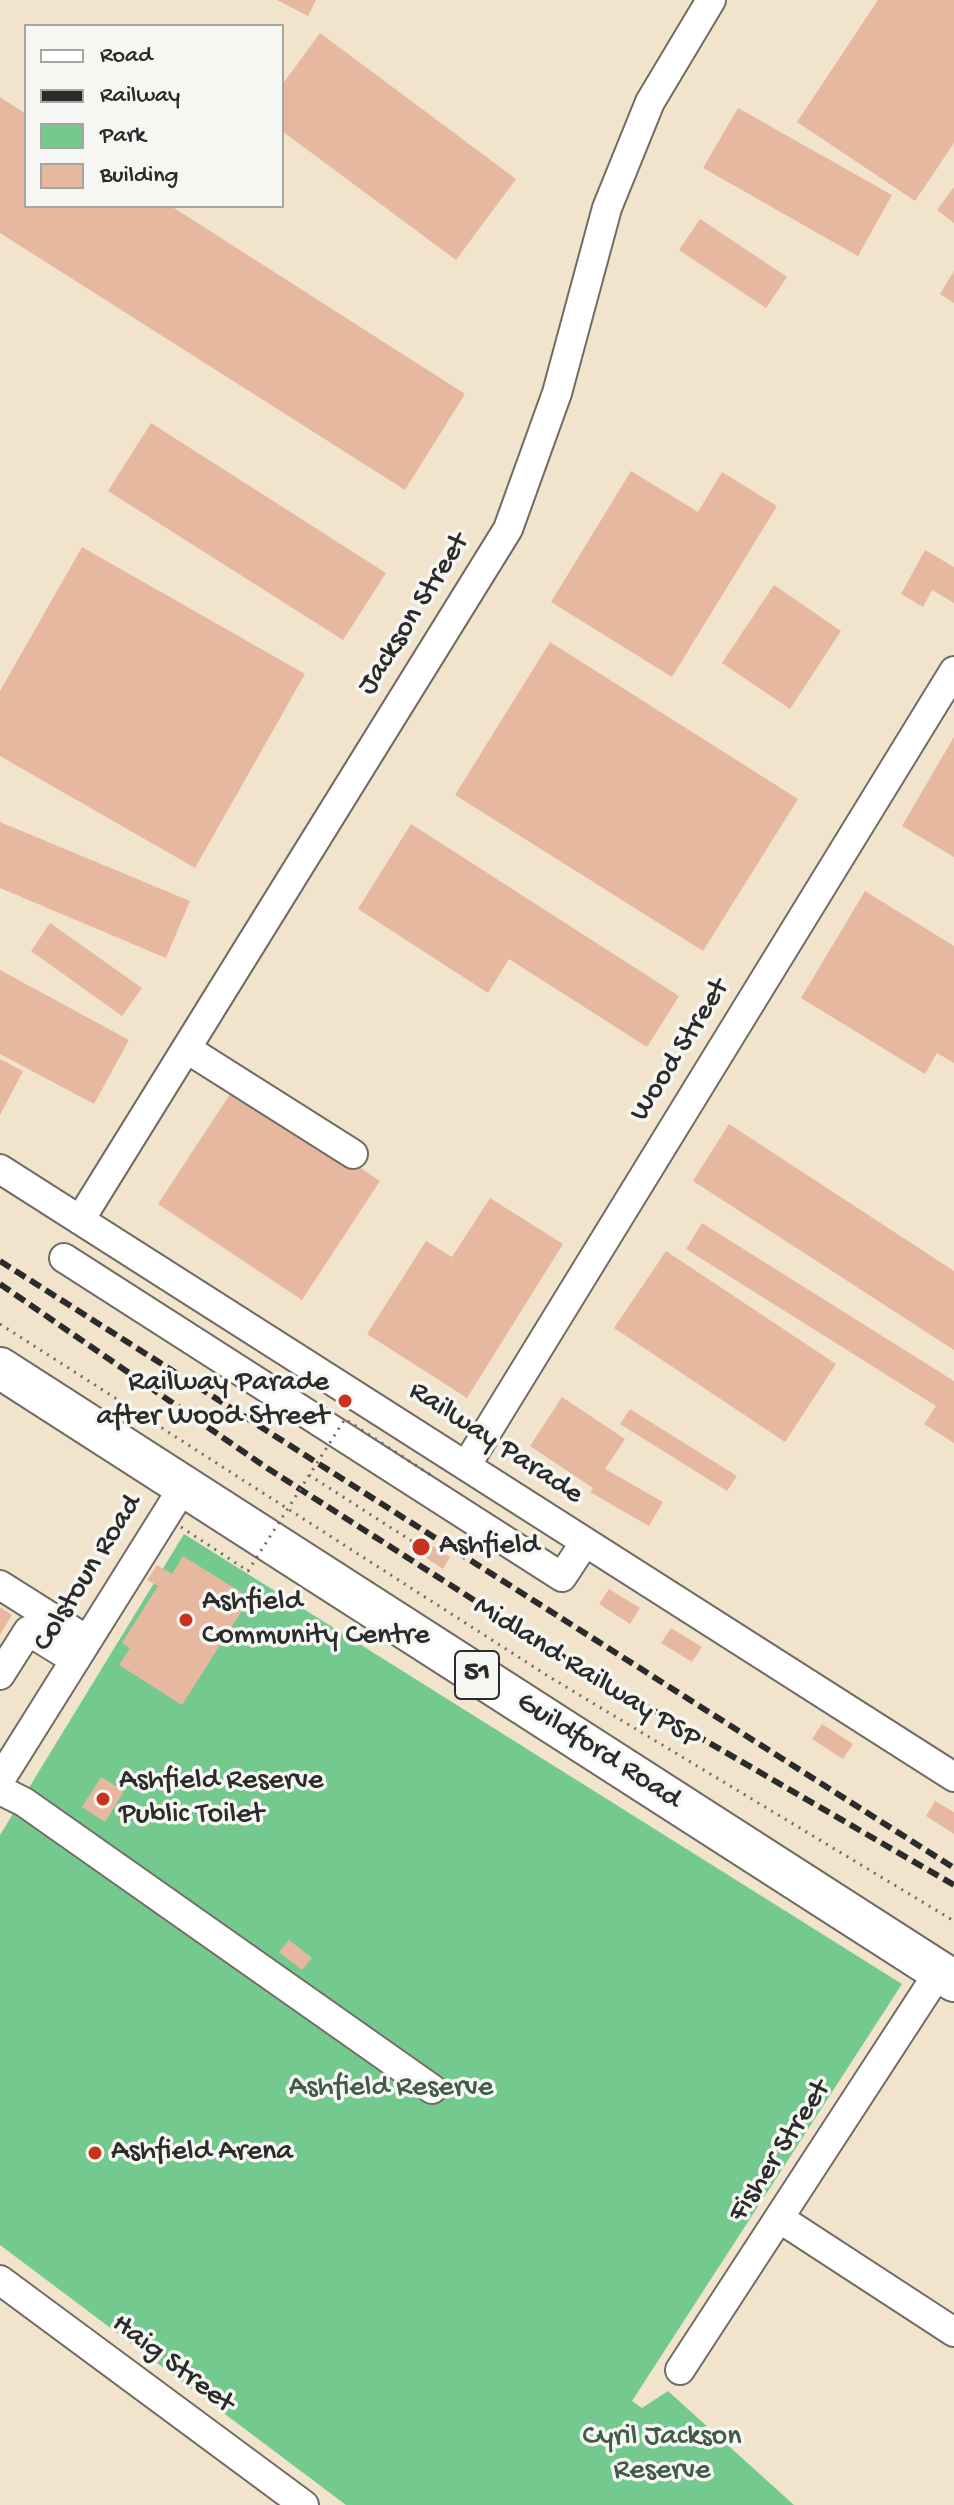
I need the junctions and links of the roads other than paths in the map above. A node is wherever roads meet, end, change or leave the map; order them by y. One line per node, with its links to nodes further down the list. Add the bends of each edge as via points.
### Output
1 (711, 0): 3 (street, Jackson Street, via 650,102 607,208 557,393 508,529)
2 (954, 671): 11 (street, Wood Street)
3 (187, 1049): 4 (street); 6 (street, Jackson Street)
4 (353, 1154)
5 (0, 1169): 6 (street, Railway Parade)
6 (80, 1220): 7 (street, Railway Parade)
7 (132, 1253): 9 (street); 11 (street, Railway Parade)
8 (64, 1258): 9 (street)
9 (108, 1286): 13 (street, via 562,1577)
10 (0, 1368): 12 (highway, Guildford Road / 51)
11 (466, 1466): 13 (street, Railway Parade)
12 (184, 1486): 15 (street, Colstoun Road); 20 (highway, Guildford Road / 51)
13 (585, 1542): 17 (street, Railway Parade)
14 (0, 1585): 15 (street)
15 (81, 1650): 16 (street, via 28,1631); 18 (street, Colstoun Road)
16 (0, 1675)
17 (954, 1777)
18 (0, 1780)
19 (0, 1790): 21 (street)
20 (947, 1976): 22 (street, Fisher Street)
21 (432, 2089)
22 (779, 2218): 24 (street); 25 (street, Fisher Street)
23 (0, 2280): 26 (street, Haig Street)
24 (954, 2332)
25 (680, 2370)
26 (304, 2505)

